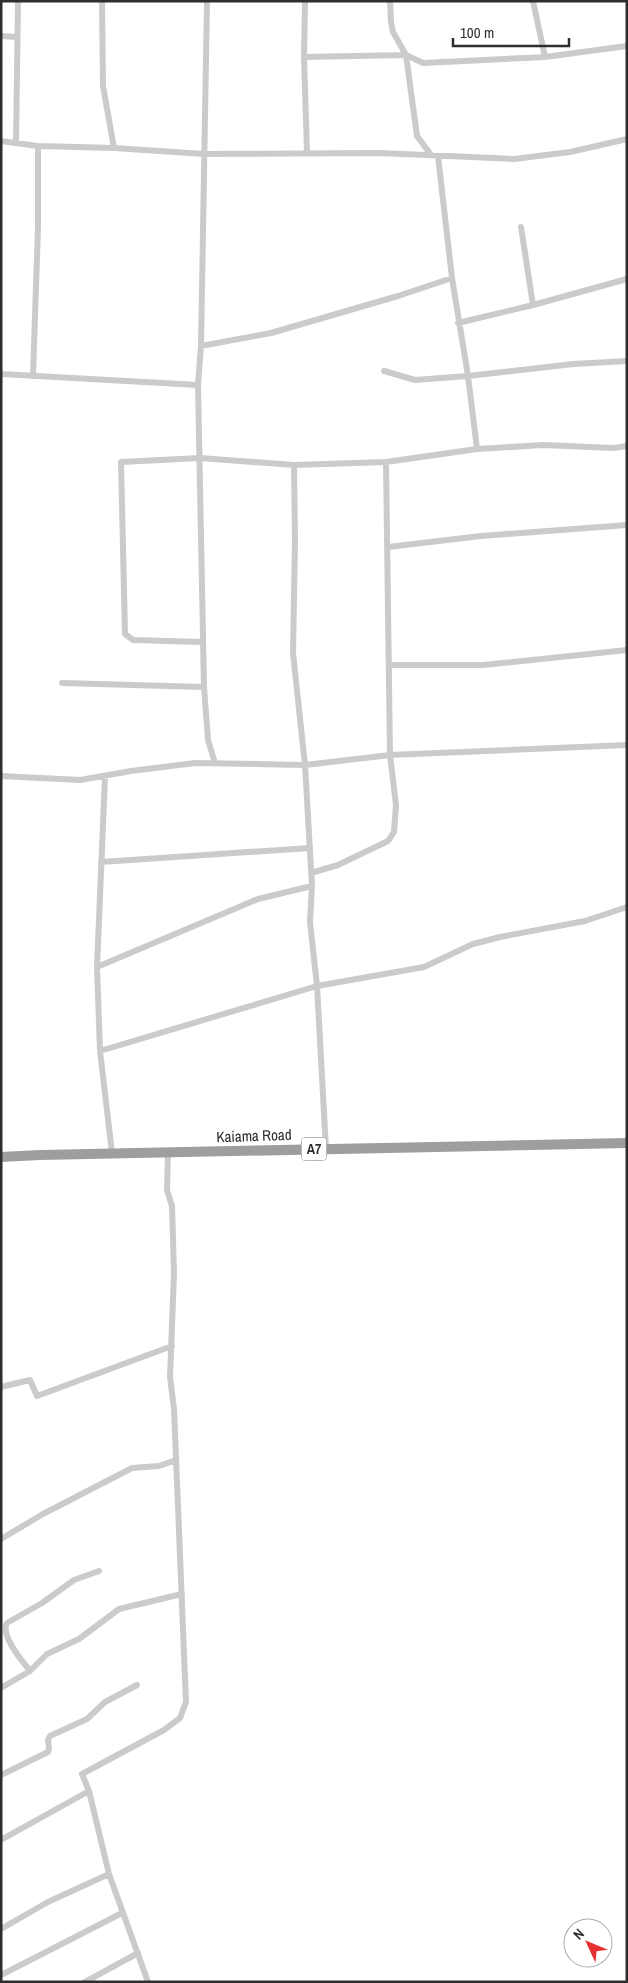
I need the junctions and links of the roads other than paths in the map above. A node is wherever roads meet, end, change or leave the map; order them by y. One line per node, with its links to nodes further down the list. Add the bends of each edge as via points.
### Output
1 (18, 1): 8 (street)
2 (102, 1): 17 (street, via 103,86)
3 (206, 1): 19 (street)
4 (305, 1): 11 (street)
5 (390, 1): 10 (street, via 393,32)
6 (533, 1): 12 (street)
7 (1, 36): 8 (street)
8 (17, 37): 15 (street)
9 (627, 46): 12 (street)
10 (406, 55): 11 (street); 12 (street, via 423,64); 20 (street, via 417,136)
11 (304, 57): 18 (street)
12 (545, 57)
13 (627, 139): 20 (street, via 570,152 514,159)
14 (1, 141): 15 (street)
15 (16, 143): 16 (street)
16 (38, 146): 17 (street); 30 (street)
17 (114, 148): 19 (street)
18 (307, 153): 19 (street); 20 (street)
19 (204, 154): 26 (street)
20 (434, 155): 22 (street)
21 (521, 227): 24 (street)
22 (452, 278): 25 (street); 26 (street, via 271,333)
23 (627, 279): 24 (street)
24 (533, 305): 25 (street)
25 (458, 323): 31 (street)
26 (201, 346): 32 (street)
27 (627, 362): 31 (street, via 573,364)
28 (384, 371): 31 (street, via 416,380)
29 (1, 374): 30 (street)
30 (33, 376): 32 (street)
31 (468, 376): 34 (street)
32 (198, 385): 35 (street)
33 (627, 446): 34 (street, via 543,445)
34 (477, 449): 36 (street)
35 (200, 458): 37 (street); 40 (street); 40 (street, via 121,462 125,634 133,640)
36 (386, 462): 37 (street); 39 (street)
37 (294, 465): 48 (street, via 293,653)
38 (627, 525): 39 (street)
39 (388, 546): 42 (street)
40 (203, 642): 44 (street)
41 (627, 650): 42 (street, via 482,665)
42 (389, 665): 46 (street)
43 (62, 683): 44 (street)
44 (204, 687): 47 (street, via 208,740)
45 (627, 745): 46 (street)
46 (390, 755): 48 (street); 53 (street, via 396,805 391,837 347,861)
47 (216, 763): 48 (street); 50 (street, via 131,771)
48 (305, 765): 51 (street)
49 (1, 776): 50 (street, via 80,780)
50 (105, 777): 52 (street)
51 (310, 848): 52 (street); 53 (street)
52 (101, 862): 56 (street)
53 (311, 873): 54 (street)
54 (312, 886): 56 (street, via 258,899); 57 (street, via 310,922)
55 (627, 907): 57 (street, via 586,921 500,936 473,944 424,967)
56 (97, 967): 58 (street)
57 (317, 986): 58 (street); 60 (street)
58 (100, 1051): 61 (street)
59 (627, 1143): 60 (highway, Kaiama Road / A7)
60 (326, 1149): 62 (highway, Kaiama Road / A7)
61 (112, 1153): 62 (highway, Kaiama Road / A7); 63 (highway, Kaiama Road / A7)
62 (168, 1153): 64 (street, via 167,1190 172,1206 174,1272)
63 (1, 1158)
64 (172, 1346): 65 (street, via 37,1396 30,1380); 66 (street, via 170,1377)
65 (1, 1387)
66 (176, 1460): 67 (street, via 159,1466 132,1468); 69 (street)
67 (1, 1539)
68 (99, 1571): 70 (street, via 74,1580 3,1627 3,1633 18,1658)
69 (182, 1594): 70 (street, via 119,1609 80,1639 47,1654); 74 (street, via 186,1702 180,1718 82,1774)
70 (30, 1671): 72 (street)
71 (137, 1685): 73 (street, via 105,1702 87,1719 50,1736 48,1752)
72 (1, 1688)
73 (1, 1775)
74 (89, 1791): 75 (street); 76 (street)
75 (1, 1840)
76 (109, 1874): 77 (street); 78 (street, via 33,1909)
77 (122, 1913): 79 (street); 80 (street)
78 (1, 1929)
79 (138, 1953): 81 (street); 82 (street)
80 (1, 1975)
81 (85, 1982)
82 (148, 1982)

